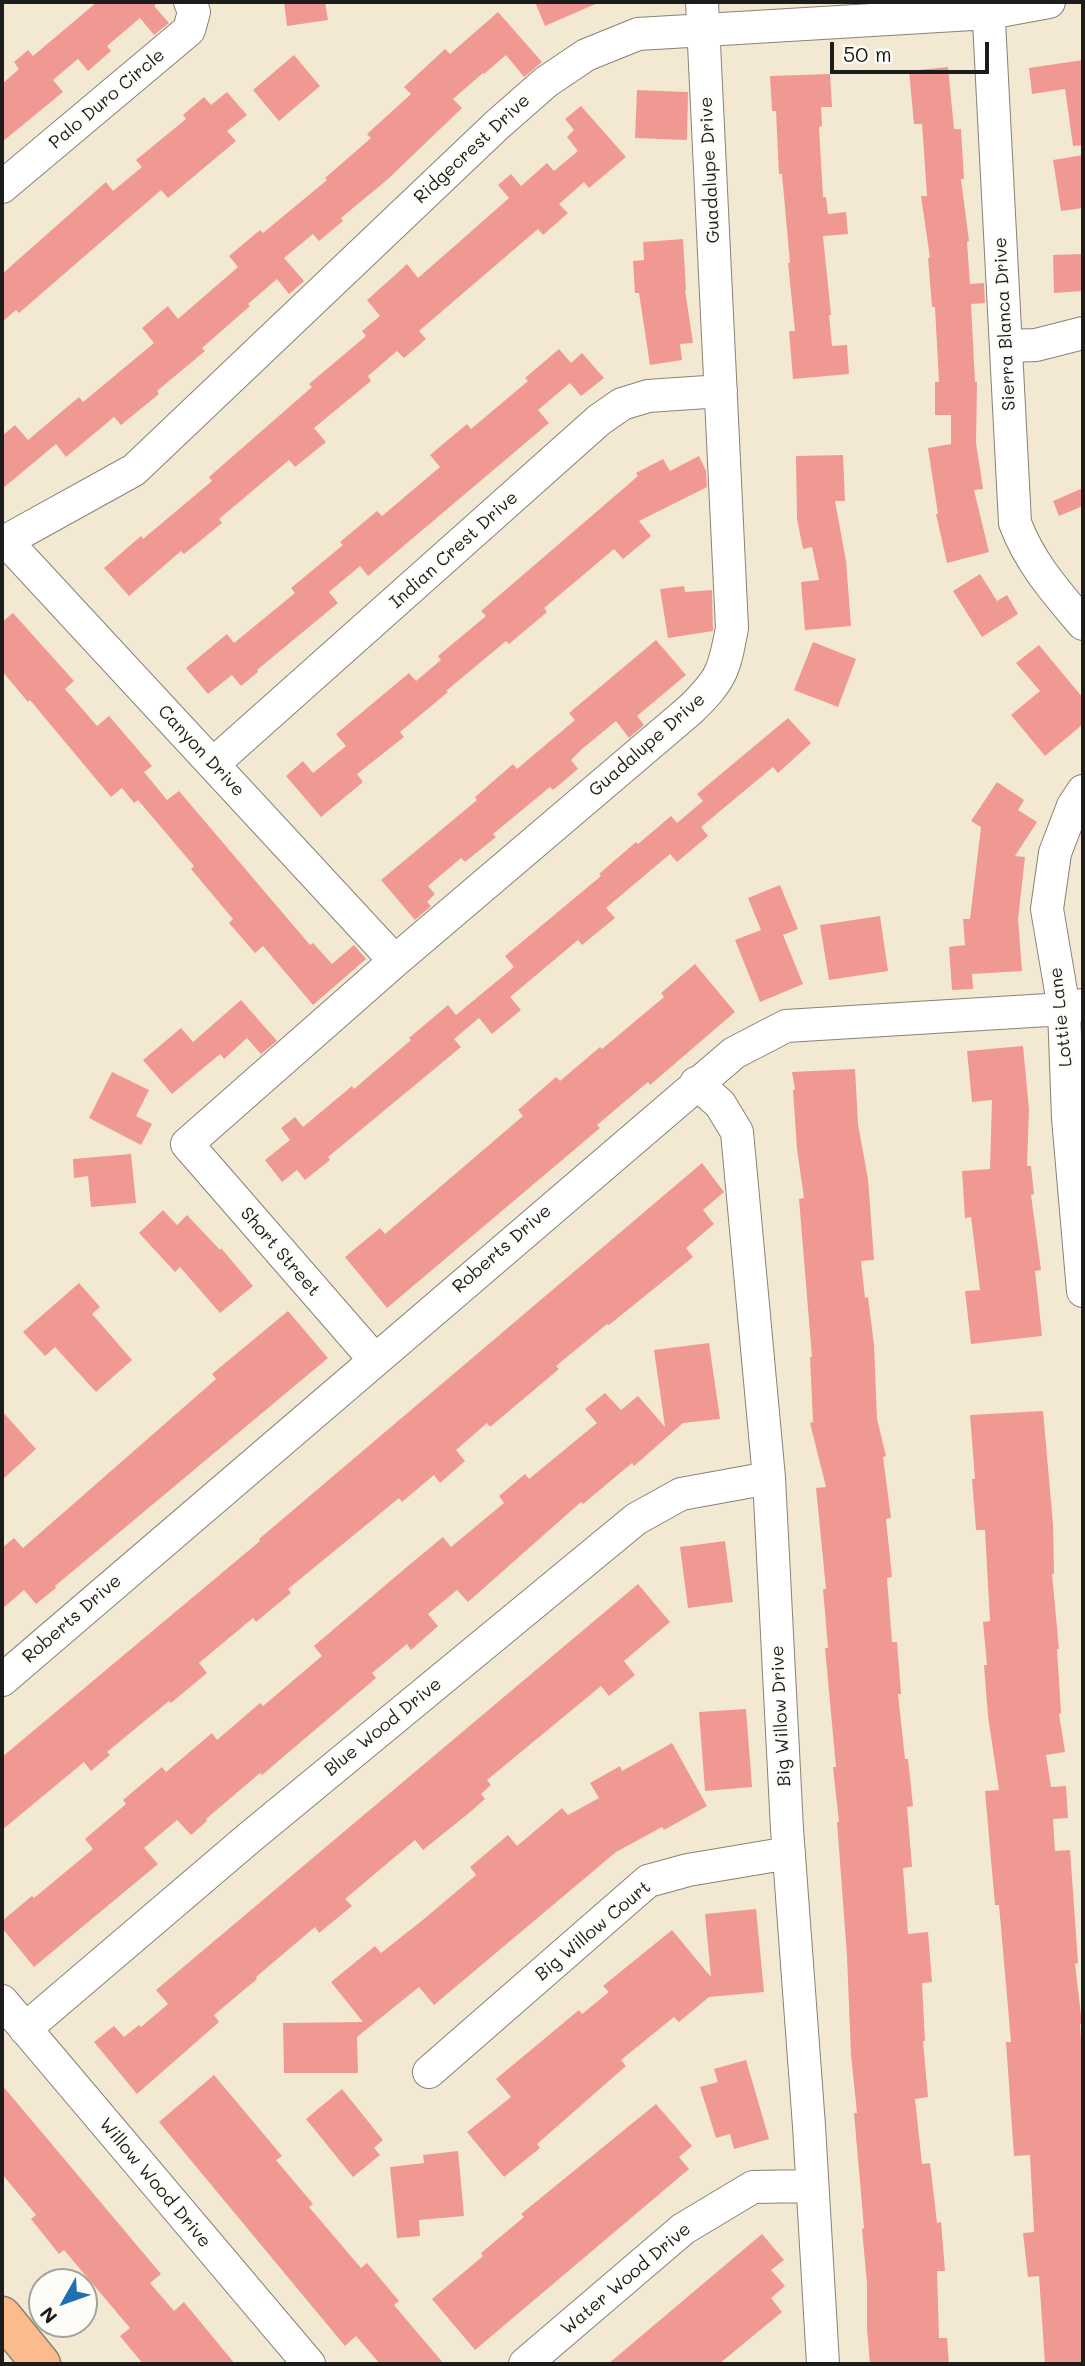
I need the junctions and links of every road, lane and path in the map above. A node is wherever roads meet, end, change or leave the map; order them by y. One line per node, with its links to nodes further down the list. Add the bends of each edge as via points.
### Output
1 (190, 2): 5 (street, Palo Duro Circle, via 194,12 189,30)
2 (1049, 2): 3 (street, Ridgecrest Drive)
3 (988, 8): 4 (street, Ridgecrest Drive); 7 (street, Sierra Blanca Drive)
4 (703, 16): 8 (street, Guadalupe Drive); 9 (street, Ridgecrest Drive, via 586,55 546,82 134,470)
5 (2, 187)
6 (1083, 333): 7 (street, via 1037,345)
7 (1006, 346): 10 (street, Sierra Blanca Drive, via 1015,523 1045,579)
8 (721, 391): 11 (street, Indian Crest Drive, via 648,396 622,404 599,420); 13 (street, Guadalupe Drive, via 732,628 725,664 714,686)
9 (4, 542): 11 (street, Canyon Drive)
10 (1083, 624)
11 (213, 764): 13 (street, Canyon Drive)
12 (1083, 791): 14 (street, Lottie Lane, via 1055,853 1047,909)
13 (395, 961): 16 (street, Guadalupe Drive)
14 (1073, 1007): 15 (street, Roberts Drive, via 786,1026 734,1053); 17 (street, Lottie Lane, via 1068,1118)
15 (696, 1083): 18 (street, Roberts Drive); 19 (street, Big Willow Drive, via 720,1104 737,1132)
16 (187, 1144): 18 (street, Short Street)
17 (1083, 1292)
18 (374, 1359): 20 (street, Roberts Drive)
19 (769, 1478): 21 (street, Big Willow Drive); 23 (street, Blue Wood Drive, via 681,1494 636,1518)
20 (2, 1680)
21 (789, 1853): 24 (street, Big Willow Court, via 648,1881); 25 (street, Big Willow Drive)
22 (2, 2001): 23 (street, Willow Wood Drive)
23 (25, 2029): 28 (street, Willow Wood Drive)
24 (429, 2072)
25 (812, 2186): 29 (street, Water Wood Drive, via 753,2187 683,2229); 30 (street, Big Willow Drive)
26 (2, 2316): 27 (main road)
27 (41, 2364)
28 (309, 2364)
29 (525, 2364)
30 (822, 2364)

